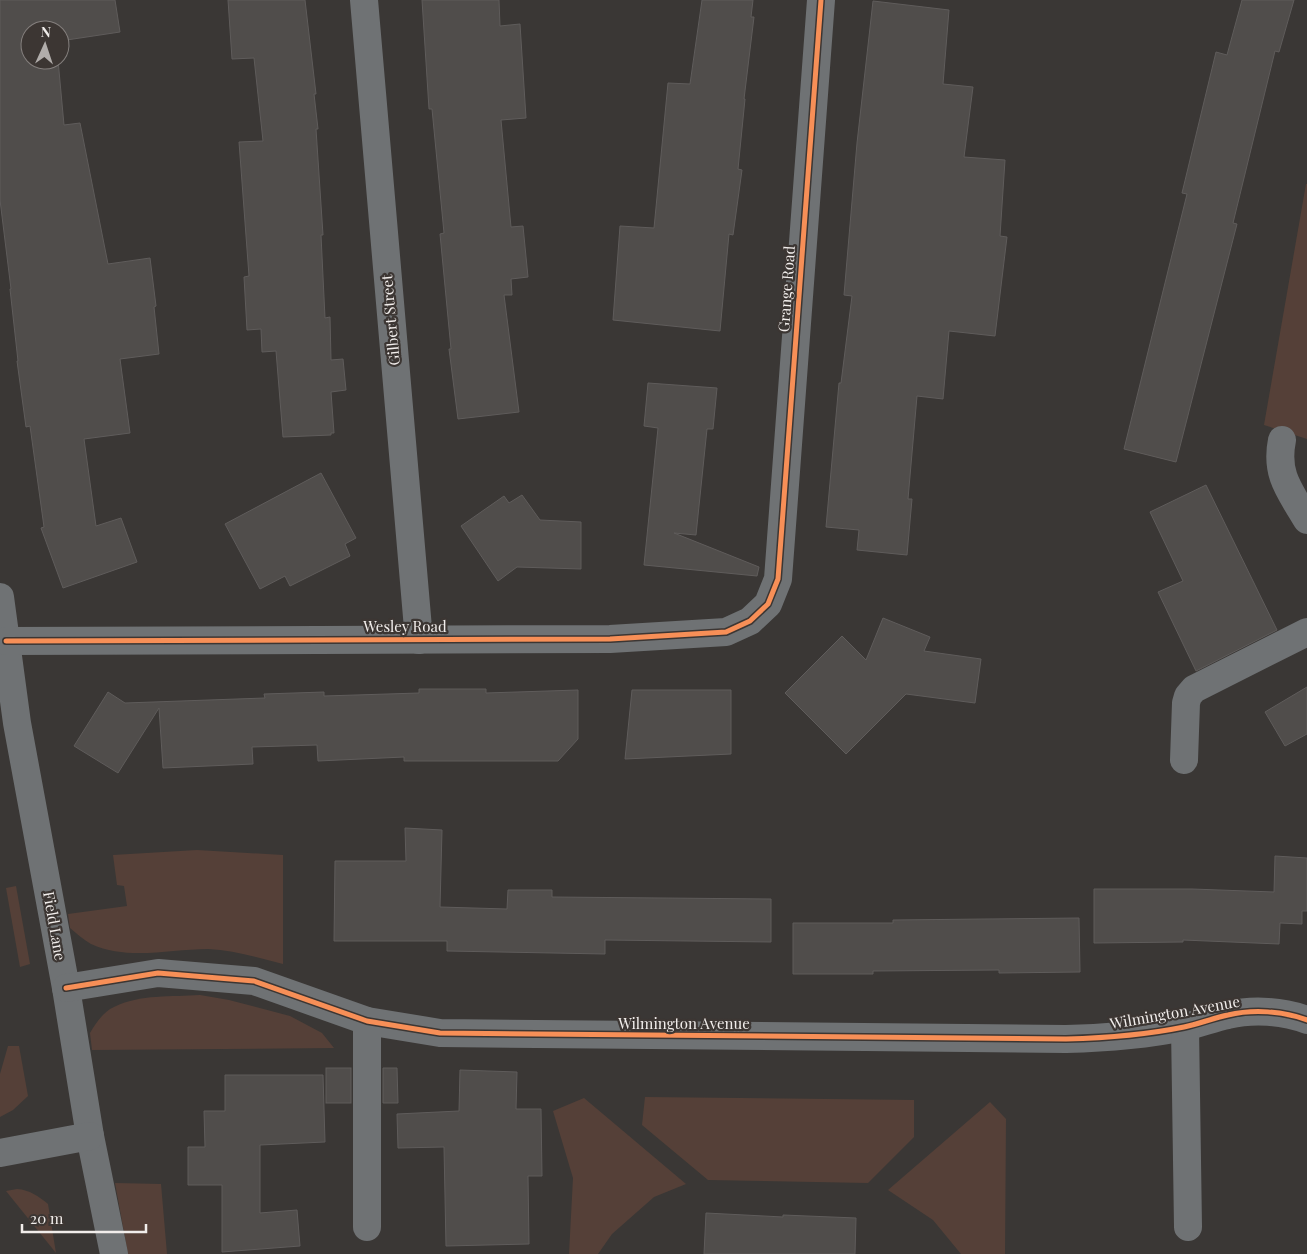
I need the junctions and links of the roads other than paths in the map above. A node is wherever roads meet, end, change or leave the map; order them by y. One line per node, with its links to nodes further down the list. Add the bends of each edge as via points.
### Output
1 (364, 0): 8 (street, Gilbert Street)
2 (821, 0): 5 (street, Grange Road)
3 (1282, 440): 4 (street, via 1279,466)
4 (1307, 520)
5 (778, 580): 8 (street, Wesley Road, via 768,604 750,621 726,632 610,639)
6 (0, 596): 9 (street, Field Lane)
7 (1307, 632): 10 (street, via 1194,689 1186,703)
8 (419, 640): 9 (street, Wesley Road)
9 (6, 642): 11 (street, Field Lane, via 17,723)
10 (1184, 760)
11 (66, 988): 13 (street, Wilmington Avenue, via 158,973 254,981); 15 (street, Field Lane)
12 (1307, 1020): 14 (street, Wilmington Avenue, via 1262,1012 1229,1014)
13 (367, 1021): 14 (street, Wilmington Avenue, via 440,1034 1046,1039 1110,1038); 17 (street)
14 (1185, 1027): 18 (street)
15 (90, 1136): 16 (street); 19 (street, Field Lane)
16 (0, 1153)
17 (367, 1227)
18 (1188, 1227)
19 (114, 1254)

